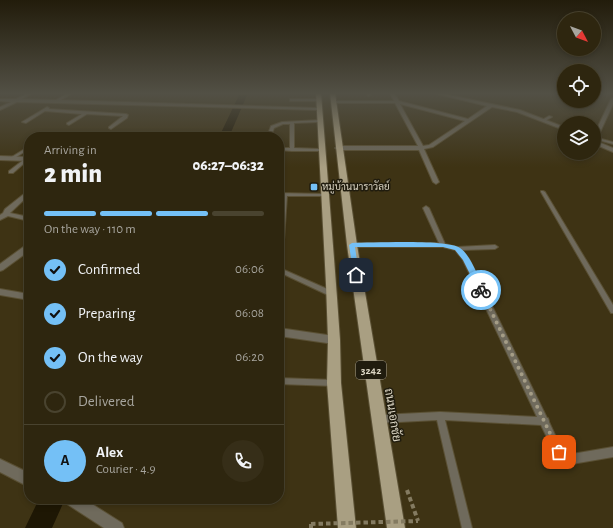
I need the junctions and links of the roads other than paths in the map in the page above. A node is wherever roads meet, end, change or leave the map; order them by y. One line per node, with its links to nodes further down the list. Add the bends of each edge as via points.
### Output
1 (31, 118): 14 (street)
2 (79, 118): 16 (street)
3 (124, 118): 18 (street)
4 (319, 118): 13 (main road)
5 (335, 118): 23 (main road, ถนนเอกชัย / 3242)
6 (404, 118): 24 (street)
7 (459, 118): 11 (street)
8 (472, 118): 11 (street)
9 (537, 118): 12 (street)
10 (549, 118): 12 (lane)
11 (468, 120): 24 (street, via 431,146)
12 (544, 120): 17 (street)
13 (319, 121): 15 (lane); 27 (main road)
14 (24, 122)
15 (292, 122): 19 (lane, via 274,125); 26 (lane)
16 (69, 124)
17 (557, 126)
18 (111, 128)
19 (270, 132)
20 (601, 142): 21 (lane)
21 (613, 143)
22 (601, 144): 28 (street)
23 (338, 148): 24 (street); 44 (main road, ถนนเอกชัย / 3242)
24 (420, 148): 35 (street)
25 (284, 150): 26 (lane)
26 (292, 150): 27 (lane)
27 (321, 150): 38 (main road)
28 (613, 150)
29 (24, 151): 31 (lane)
30 (0, 158): 31 (street)
31 (12, 158): 32 (street)
32 (24, 159)
33 (24, 162): 34 (lane)
34 (11, 172)
35 (436, 182)
36 (543, 192): 54 (lane)
37 (284, 194): 38 (lane)
38 (324, 195): 52 (main road)
39 (24, 196): 41 (street, via 7,210)
40 (426, 208): 45 (lane)
41 (7, 214): 42 (street); 43 (street)
42 (0, 218)
43 (24, 218)
44 (352, 245): 45 (lane); 60 (main road, ถนนเอกชัย / 3242)
45 (443, 245): 47 (lane)
46 (495, 247): 47 (lane)
47 (458, 249): 61 (lane, via 466,259)
48 (24, 251): 49 (street)
49 (0, 268)
50 (284, 272): 52 (lane)
51 (0, 292): 53 (street)
52 (332, 294): 56 (main road)
53 (24, 296)
54 (613, 311)
55 (284, 333): 56 (street)
56 (334, 340): 58 (main road)
57 (284, 381): 58 (lane)
58 (334, 383): 67 (main road)
59 (440, 416): 60 (lane); 61 (lane); 69 (lane)
60 (380, 419): 68 (main road, ถนนเอกชัย / 3242)
61 (544, 420): 62 (lane, via 559,452 569,459)
62 (613, 452)
63 (0, 465): 64 (street)
64 (24, 478)
65 (80, 504): 66 (street)
66 (117, 528)
67 (347, 528)
68 (396, 528)
69 (467, 528)

